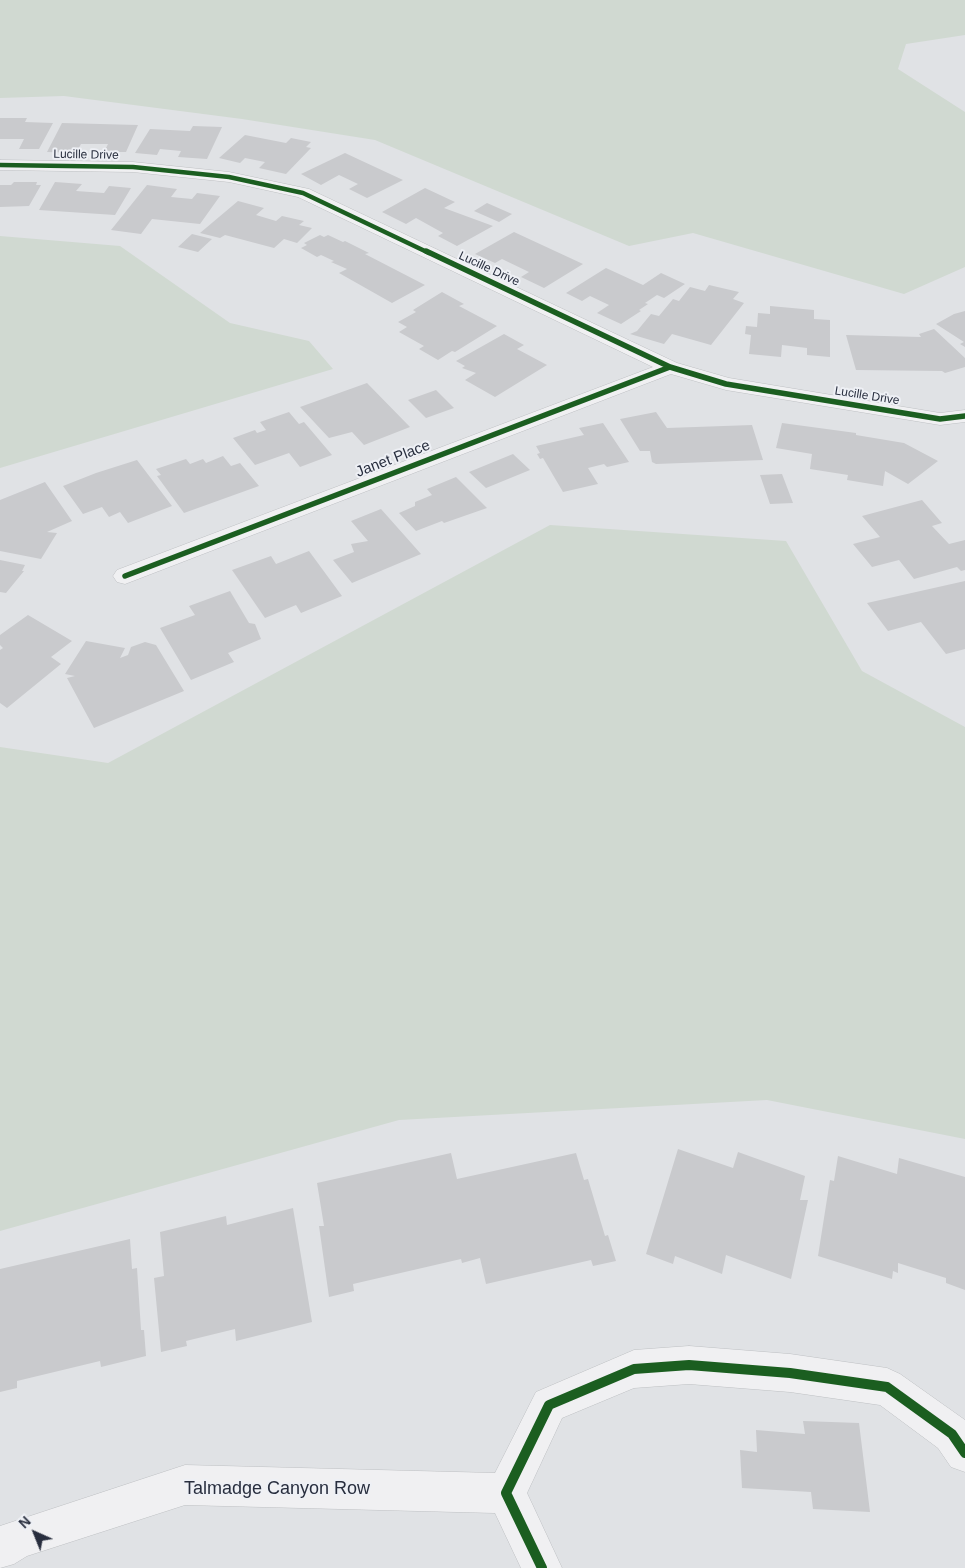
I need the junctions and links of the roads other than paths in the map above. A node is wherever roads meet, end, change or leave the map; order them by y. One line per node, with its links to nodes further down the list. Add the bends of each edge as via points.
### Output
1 (0, 165): 2 (street, Lucille Drive, via 133,167 229,177 303,192)
2 (670, 367): 3 (street, Lucille Drive, via 726,384 940,419); 4 (street, Janet Place)
3 (964, 418)
4 (125, 576)
5 (965, 1453): 6 (street, via 952,1434 887,1387 790,1373 689,1365 634,1369 549,1405)
6 (506, 1493): 7 (street, Talmadge Canyon Row, via 186,1485 17,1539); 8 (street)
7 (0, 1550)
8 (542, 1568)

